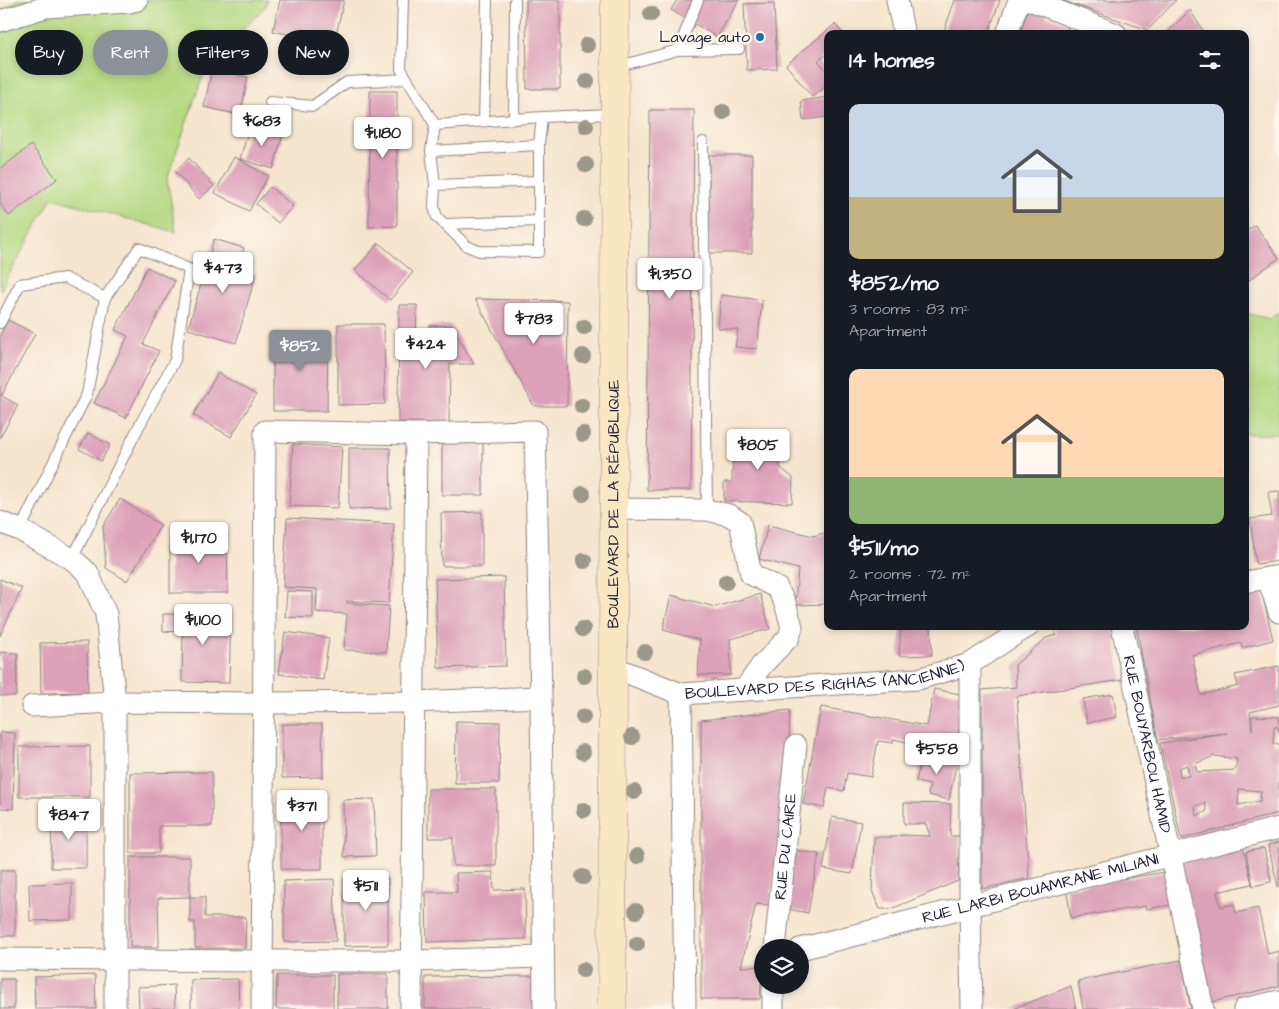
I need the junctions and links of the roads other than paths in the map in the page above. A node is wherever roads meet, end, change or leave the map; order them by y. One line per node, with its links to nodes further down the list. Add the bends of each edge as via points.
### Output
1 (137, 0): 10 (street, via 46,7)
2 (403, 0): 17 (lane, via 401,70)
3 (487, 0): 22 (lane)
4 (515, 0): 21 (lane)
5 (615, 0): 16 (main road, BOULEVARD DE LA RÉPUBLIQUE)
6 (698, 0): 15 (lane)
7 (896, 0): 11 (street)
8 (1019, 0): 12 (street)
9 (1030, 0): 13 (street)
10 (0, 20)
11 (903, 30)
12 (1008, 30)
13 (1106, 30)
14 (739, 49): 15 (lane)
15 (678, 50): 16 (lane)
16 (615, 67): 19 (main road, BOULEVARD DE LA RÉPUBLIQUE)
17 (407, 79): 18 (lane, via 346,82 313,106); 23 (lane)
18 (270, 102)
19 (615, 114): 20 (lane); 34 (main road, BOULEVARD DE LA RÉPUBLIQUE)
20 (542, 117): 21 (lane); 25 (lane)
21 (514, 119): 22 (lane)
22 (484, 121): 23 (lane)
23 (435, 125): 26 (lane)
24 (703, 142): 35 (lane)
25 (539, 144): 26 (lane); 27 (lane)
26 (431, 150): 28 (lane)
27 (539, 182): 28 (lane); 29 (lane)
28 (435, 186): 30 (lane, via 436,217)
29 (540, 221): 30 (lane); 30 (lane, via 539,252 479,251 467,246)
30 (444, 224)
31 (104, 298): 32 (lane, via 65,278 20,284); 37 (lane, via 87,394); 38 (lane, via 139,248 190,269 175,360)
32 (0, 323)
33 (416, 434): 48 (street, via 535,431); 50 (street); 51 (street, via 264,431)
34 (613, 508): 35 (street); 45 (main road, BOULEVARD DE LA RÉPUBLIQUE)
35 (706, 510): 46 (street, via 729,515 740,522 751,574 776,588 792,626 789,637)
36 (0, 522): 37 (street)
37 (20, 530): 38 (street)
38 (72, 560): 49 (street, via 88,573 106,614)
39 (1273, 577): 40 (street); 41 (street)
40 (1249, 581)
41 (1279, 612)
42 (1022, 630): 44 (street, BOULEVARD DES RIGHAS (ANCIENNE))
43 (1123, 630): 55 (street, RUE BOUYARBOU HAMID)
44 (970, 664): 46 (street, BOULEVARD DES RIGHAS (ANCIENNE), via 918,679); 56 (street)
45 (613, 667): 47 (street, BOULEVARD DES RIGHAS (ANCIENNE)); 70 (main road, BOULEVARD DE LA RÉPUBLIQUE)
46 (744, 690): 47 (street, BOULEVARD DES RIGHAS (ANCIENNE))
47 (681, 694): 71 (street)
48 (541, 697): 50 (street); 59 (street)
49 (115, 702): 51 (street); 52 (street); 61 (street)
50 (413, 702): 51 (street); 63 (street)
51 (264, 703): 62 (street)
52 (32, 706)
53 (796, 746): 57 (street, RUE DU CAIRE)
54 (1279, 828): 55 (street, RUE LARBI BOUAMRANE MILIANI)
55 (1171, 856): 56 (street, RUE LARBI BOUAMRANE MILIANI); 74 (street, RUE BOUYARBOU HAMID)
56 (970, 907): 58 (street, RUE LARBI BOUAMRANE MILIANI); 73 (street)
57 (776, 939)
58 (809, 948)
59 (543, 957): 63 (street); 69 (street)
60 (0, 959): 61 (street)
61 (115, 960): 62 (street); 66 (street)
62 (262, 961): 63 (street); 67 (street)
63 (411, 961): 68 (street)
64 (773, 994): 72 (street)
65 (1279, 1001): 75 (street)
66 (115, 1009)
67 (262, 1009)
68 (410, 1009)
69 (544, 1009)
70 (612, 1009)
71 (685, 1009)
72 (773, 1009)
73 (972, 1009)
74 (1203, 1009)
75 (1244, 1009)

